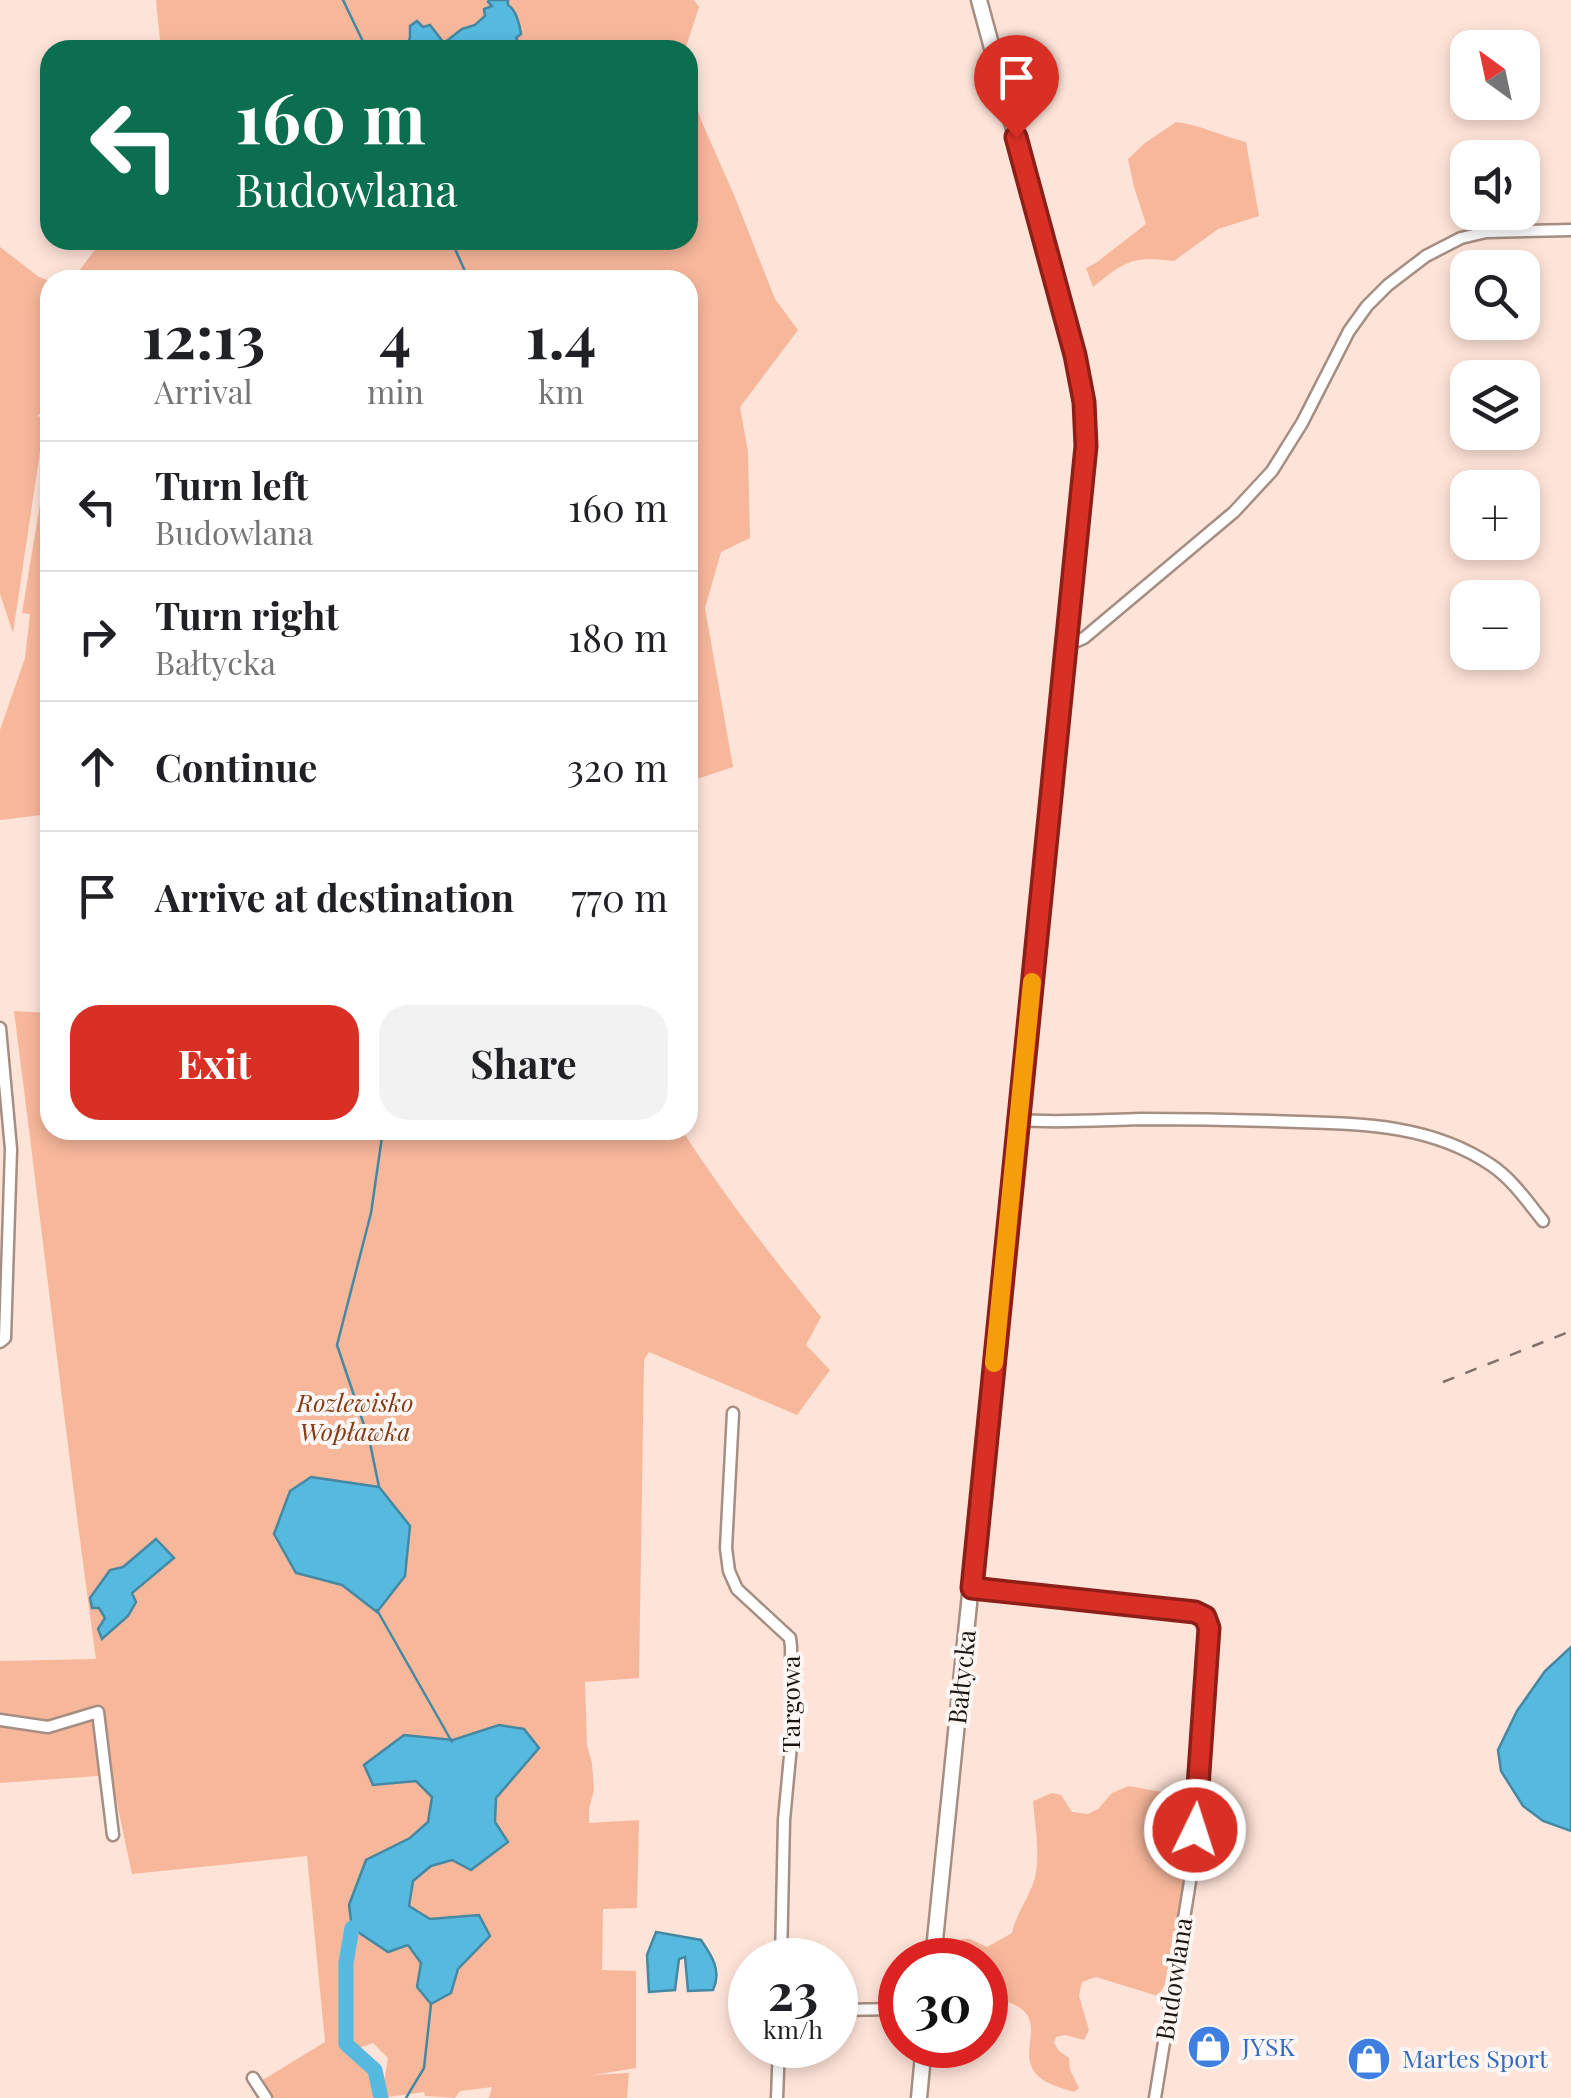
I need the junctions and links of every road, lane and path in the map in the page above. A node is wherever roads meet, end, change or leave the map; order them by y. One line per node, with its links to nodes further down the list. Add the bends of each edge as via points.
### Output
1 (979, 0): 3 (main road, Bałtycka, via 1084,402 1085,464)
2 (1571, 230): 3 (street, via 1461,238 1388,285 1350,331 1287,448 1253,493 1084,638)
3 (1067, 642): 5 (main road, Bałtycka)
4 (0, 1028): 7 (street, via 11,1149)
5 (1018, 1120): 6 (street, via 1208,1118 1396,1128 1434,1136 1492,1166); 9 (main road, Bałtycka)
6 (1543, 1220)
7 (0, 1342)
8 (733, 1413): 12 (street, Targowa, via 729,1571 737,1589 792,1646)
9 (972, 1588): 13 (main road, Bałtycka); 20 (street, Budowlana, via 1195,1612 1209,1628 1193,1862)
10 (0, 1720): 11 (street, via 48,1727 98,1712)
11 (113, 1835)
12 (781, 1938)
13 (935, 1938)
14 (778, 2068): 18 (street)
15 (921, 2068): 19 (main road)
16 (253, 2078): 17 (street)
17 (266, 2098)
18 (777, 2098)
19 (918, 2098)
20 (1154, 2098)

